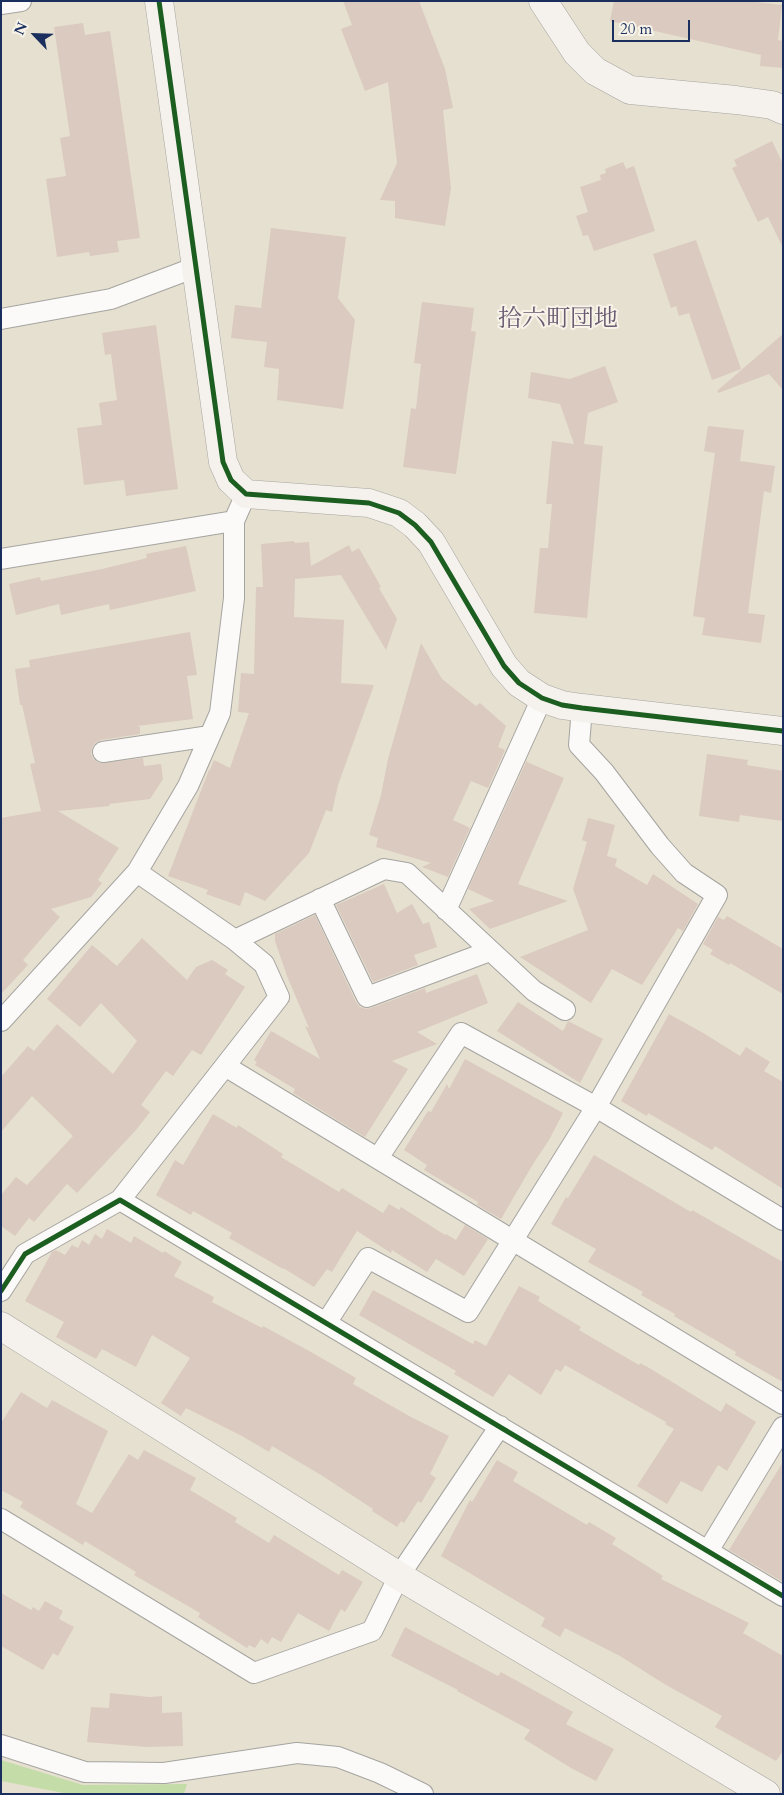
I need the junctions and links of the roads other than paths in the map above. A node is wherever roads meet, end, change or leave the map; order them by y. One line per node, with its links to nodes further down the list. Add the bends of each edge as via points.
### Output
1 (21, 1): 4 (street)
2 (159, 1): 6 (street)
3 (543, 1): 5 (street, via 577,54 595,71 630,90 736,100 772,105)
4 (1, 4)
5 (783, 110)
6 (196, 267): 7 (street, via 111,299); 8 (street, via 222,462 231,480)
7 (1, 319)
8 (246, 494): 9 (street); 11 (street, via 368,503 399,513 431,542 504,666 519,683)
9 (234, 521): 10 (street); 14 (street, via 234,598 220,713)
10 (1, 559)
11 (542, 698): 12 (street); 18 (street)
12 (582, 708): 13 (street); 24 (street, via 579,745 604,772 660,846 684,872 717,895)
13 (783, 731)
14 (210, 736): 15 (street); 16 (street, via 188,786)
15 (103, 752)
16 (137, 872): 19 (street); 22 (street)
17 (320, 899): 18 (street, via 384,869 407,874); 19 (street); 20 (street, via 367,997)
18 (446, 910): 20 (street)
19 (235, 940): 23 (street, via 264,964 279,997)
20 (490, 951): 21 (street, via 534,991)
21 (565, 1010)
22 (1, 1020)
23 (225, 1066): 25 (street); 26 (street)
24 (596, 1108): 25 (street, via 461,1033); 27 (street); 28 (street)
25 (378, 1158): 28 (street)
26 (120, 1200): 29 (street, via 25,1254); 30 (street)
27 (783, 1220)
28 (514, 1241): 30 (street, via 468,1312 368,1258); 32 (street)
29 (1, 1291)
30 (326, 1323): 33 (street)
31 (1, 1326): 37 (street)
32 (783, 1404)
33 (500, 1426): 36 (street); 37 (street)
34 (783, 1428): 36 (street)
35 (1, 1519): 37 (street, via 254,1673 372,1631)
36 (708, 1551): 38 (street)
37 (399, 1576): 41 (street)
38 (783, 1596)
39 (1, 1745): 40 (street, via 85,1772 164,1773 297,1753 338,1757)
40 (423, 1794)
41 (766, 1794)

